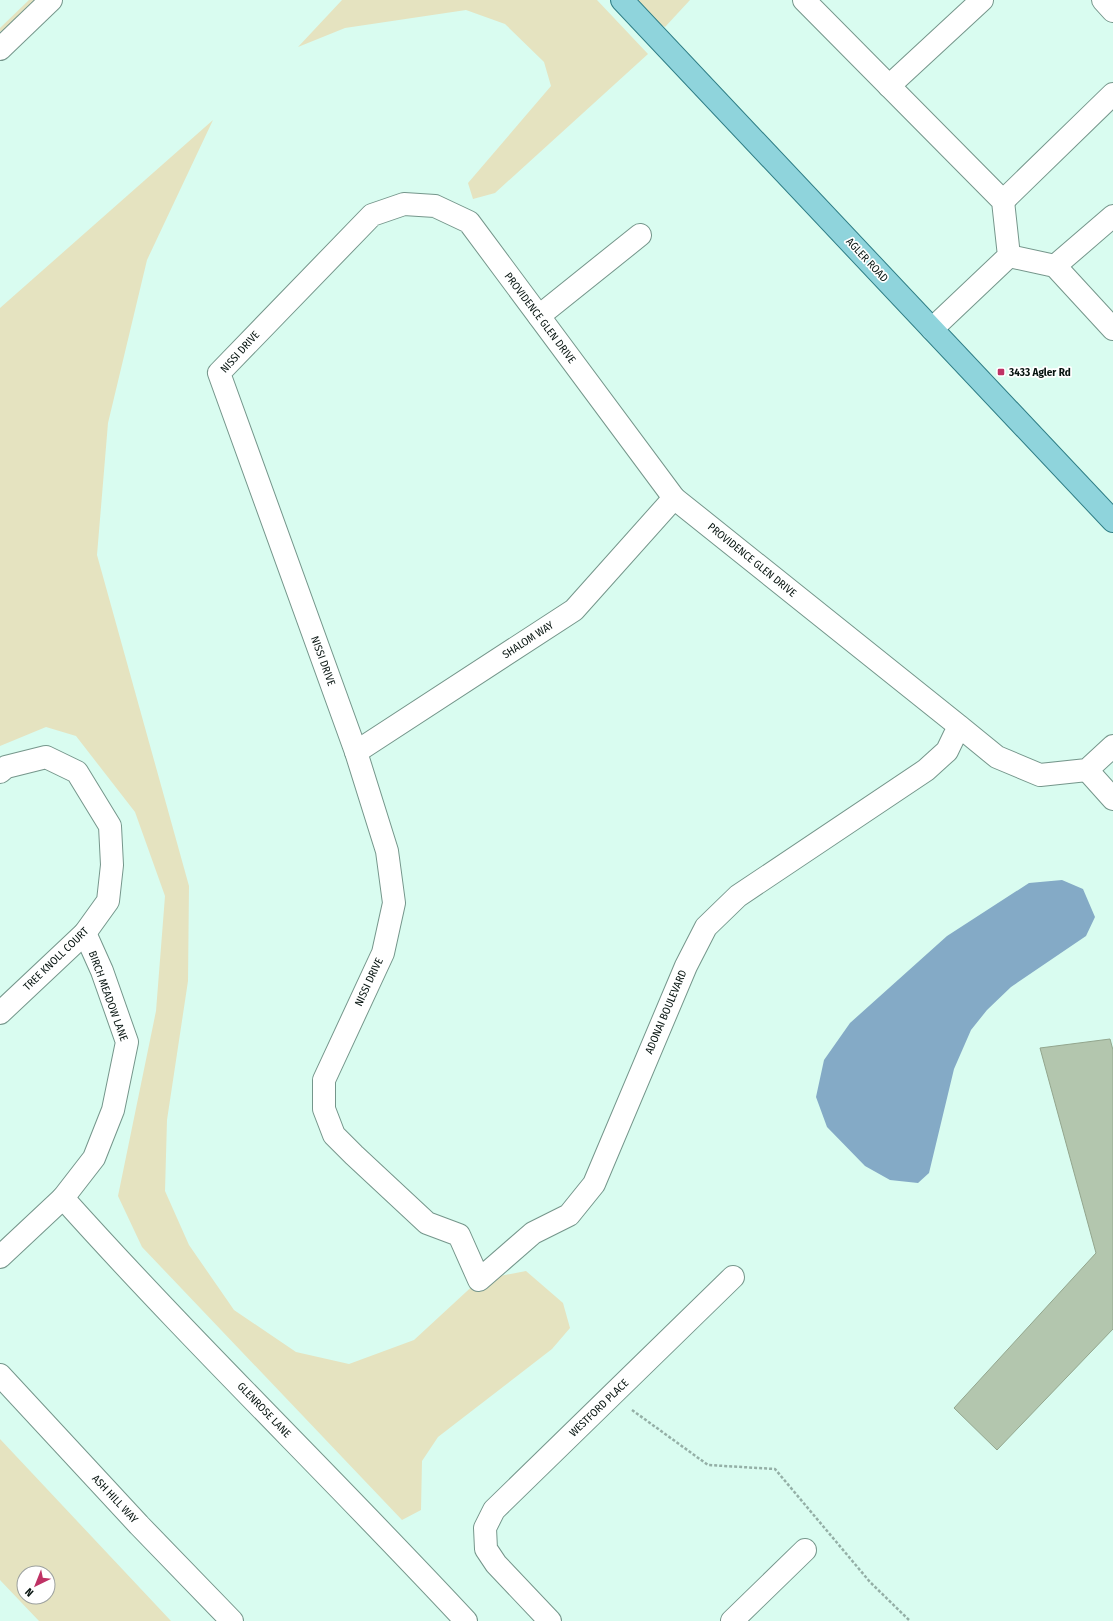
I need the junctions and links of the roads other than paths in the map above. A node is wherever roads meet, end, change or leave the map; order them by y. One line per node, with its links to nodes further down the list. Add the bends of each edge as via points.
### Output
1 (51, 0): 7 (street)
2 (622, 0): 17 (main road, AGLER ROAD)
3 (804, 0): 8 (street)
4 (982, 0): 8 (street)
5 (1103, 0): 6 (street)
6 (1113, 11)
7 (0, 49)
8 (889, 86): 10 (street)
9 (1113, 94): 10 (street)
10 (1003, 201): 14 (street)
11 (1112, 220): 15 (street)
12 (469, 222): 16 (street, PROVIDENCE GLEN DRIVE); 23 (street, NISSI DRIVE, via 435,206 404,204 372,215 219,373)
13 (640, 235): 16 (street)
14 (1009, 256): 15 (street); 17 (street)
15 (1055, 266): 18 (street)
16 (539, 316): 19 (street, PROVIDENCE GLEN DRIVE)
17 (932, 329): 20 (main road, AGLER ROAD)
18 (1113, 329)
19 (674, 498): 21 (street, PROVIDENCE GLEN DRIVE); 23 (street, SHALOM WAY, via 574,610)
20 (1113, 521)
21 (959, 726): 24 (street, PROVIDENCE GLEN DRIVE, via 997,757 1040,775); 30 (street, ADONAI BOULEVARD, via 947,751 926,770 738,896 706,927 686,966 594,1184 569,1215 533,1233 478,1280 459,1235)
22 (1113, 746): 24 (street)
23 (356, 752): 30 (street, NISSI DRIVE, via 387,851 394,902 383,953 324,1080 324,1108 334,1135)
24 (1087, 770): 26 (street)
25 (0, 772): 27 (street, TREE KNOLL COURT, via 6,767 46,757 77,772 110,826 112,865 108,901)
26 (1113, 799)
27 (85, 933): 28 (street, TREE KNOLL COURT); 29 (street, BIRCH MEADOW LANE, via 102,971 127,1042 113,1110 94,1158)
28 (0, 1013)
29 (63, 1198): 31 (street, BIRCH MEADOW LANE); 36 (street, GLENROSE LANE)
30 (427, 1223)
31 (0, 1258)
32 (733, 1277): 37 (street, WESTFORD PLACE, via 494,1510 485,1528 486,1549 496,1564)
33 (0, 1375): 35 (street, ASH HILL WAY)
34 (805, 1550): 38 (street)
35 (232, 1621)
36 (466, 1621)
37 (550, 1621)
38 (732, 1621)

